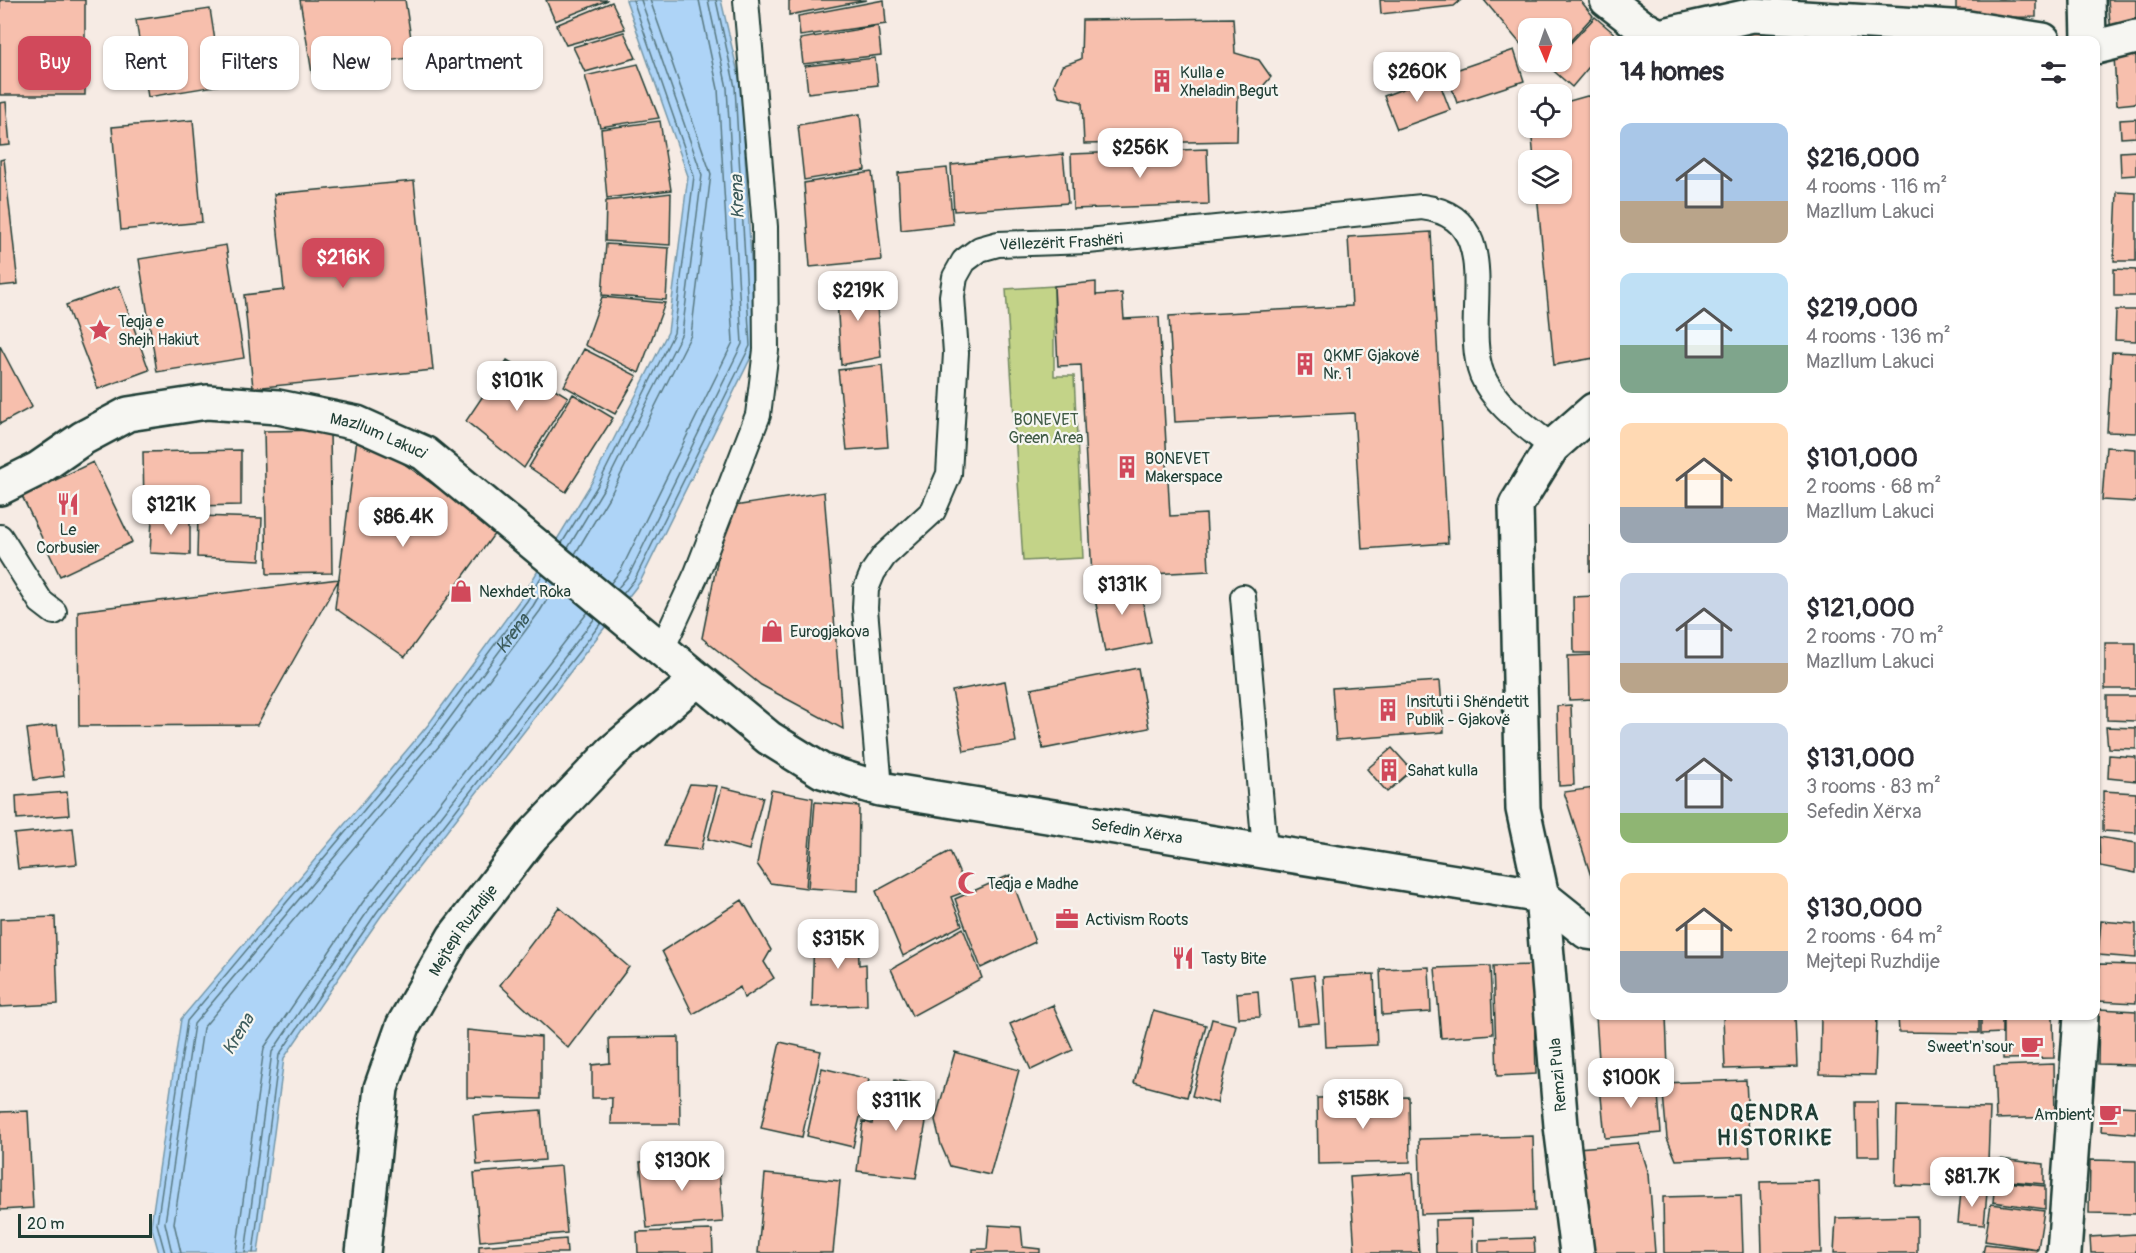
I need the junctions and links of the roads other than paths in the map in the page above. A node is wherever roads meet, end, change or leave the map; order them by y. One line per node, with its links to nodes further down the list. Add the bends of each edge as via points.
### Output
1 (746, 0): 16 (lane, via 765,226 766,350 758,415 697,573)
2 (1607, 0): 4 (street)
3 (2088, 0): 7 (street)
4 (1659, 36)
5 (1670, 36): 6 (street, via 1753,15 1968,28)
6 (2018, 36)
7 (2089, 36)
8 (2136, 37): 9 (street)
9 (2100, 46)
10 (1590, 414): 11 (street)
11 (1552, 447): 18 (lane, Vëllezërit Frashëri, via 1497,400 1488,387 1478,357 1474,249 1468,232 1440,210 1422,207 1088,241 998,244 980,249 964,261 955,277 952,296 956,353 949,474 933,512 884,556 866,589); 20 (street, Remzi Pula, via 1516,505 1523,809)
12 (0, 488): 16 (street, Mazllum Lakuci, via 128,414 207,402 278,407 357,423 424,453)
13 (0, 537): 15 (lane, via 41,602)
14 (1243, 597): 19 (lane)
15 (54, 612)
16 (662, 649): 17 (street, Mazllum Lakuci)
17 (697, 680): 18 (street, Sefedin Xërxa, via 769,738 822,771); 23 (street, Mejtepi Ruzhdije, via 612,752 533,835 454,937 404,1026 381,1088)
18 (880, 789): 19 (street, Sefedin Xërxa)
19 (1265, 850): 20 (street, Sefedin Xërxa)
20 (1542, 896): 21 (street, Sefedin Xërxa); 24 (street, Remzi Pula)
21 (1590, 932)
22 (2081, 1020): 25 (street)
23 (363, 1253)
24 (1576, 1253)
25 (2064, 1253)

